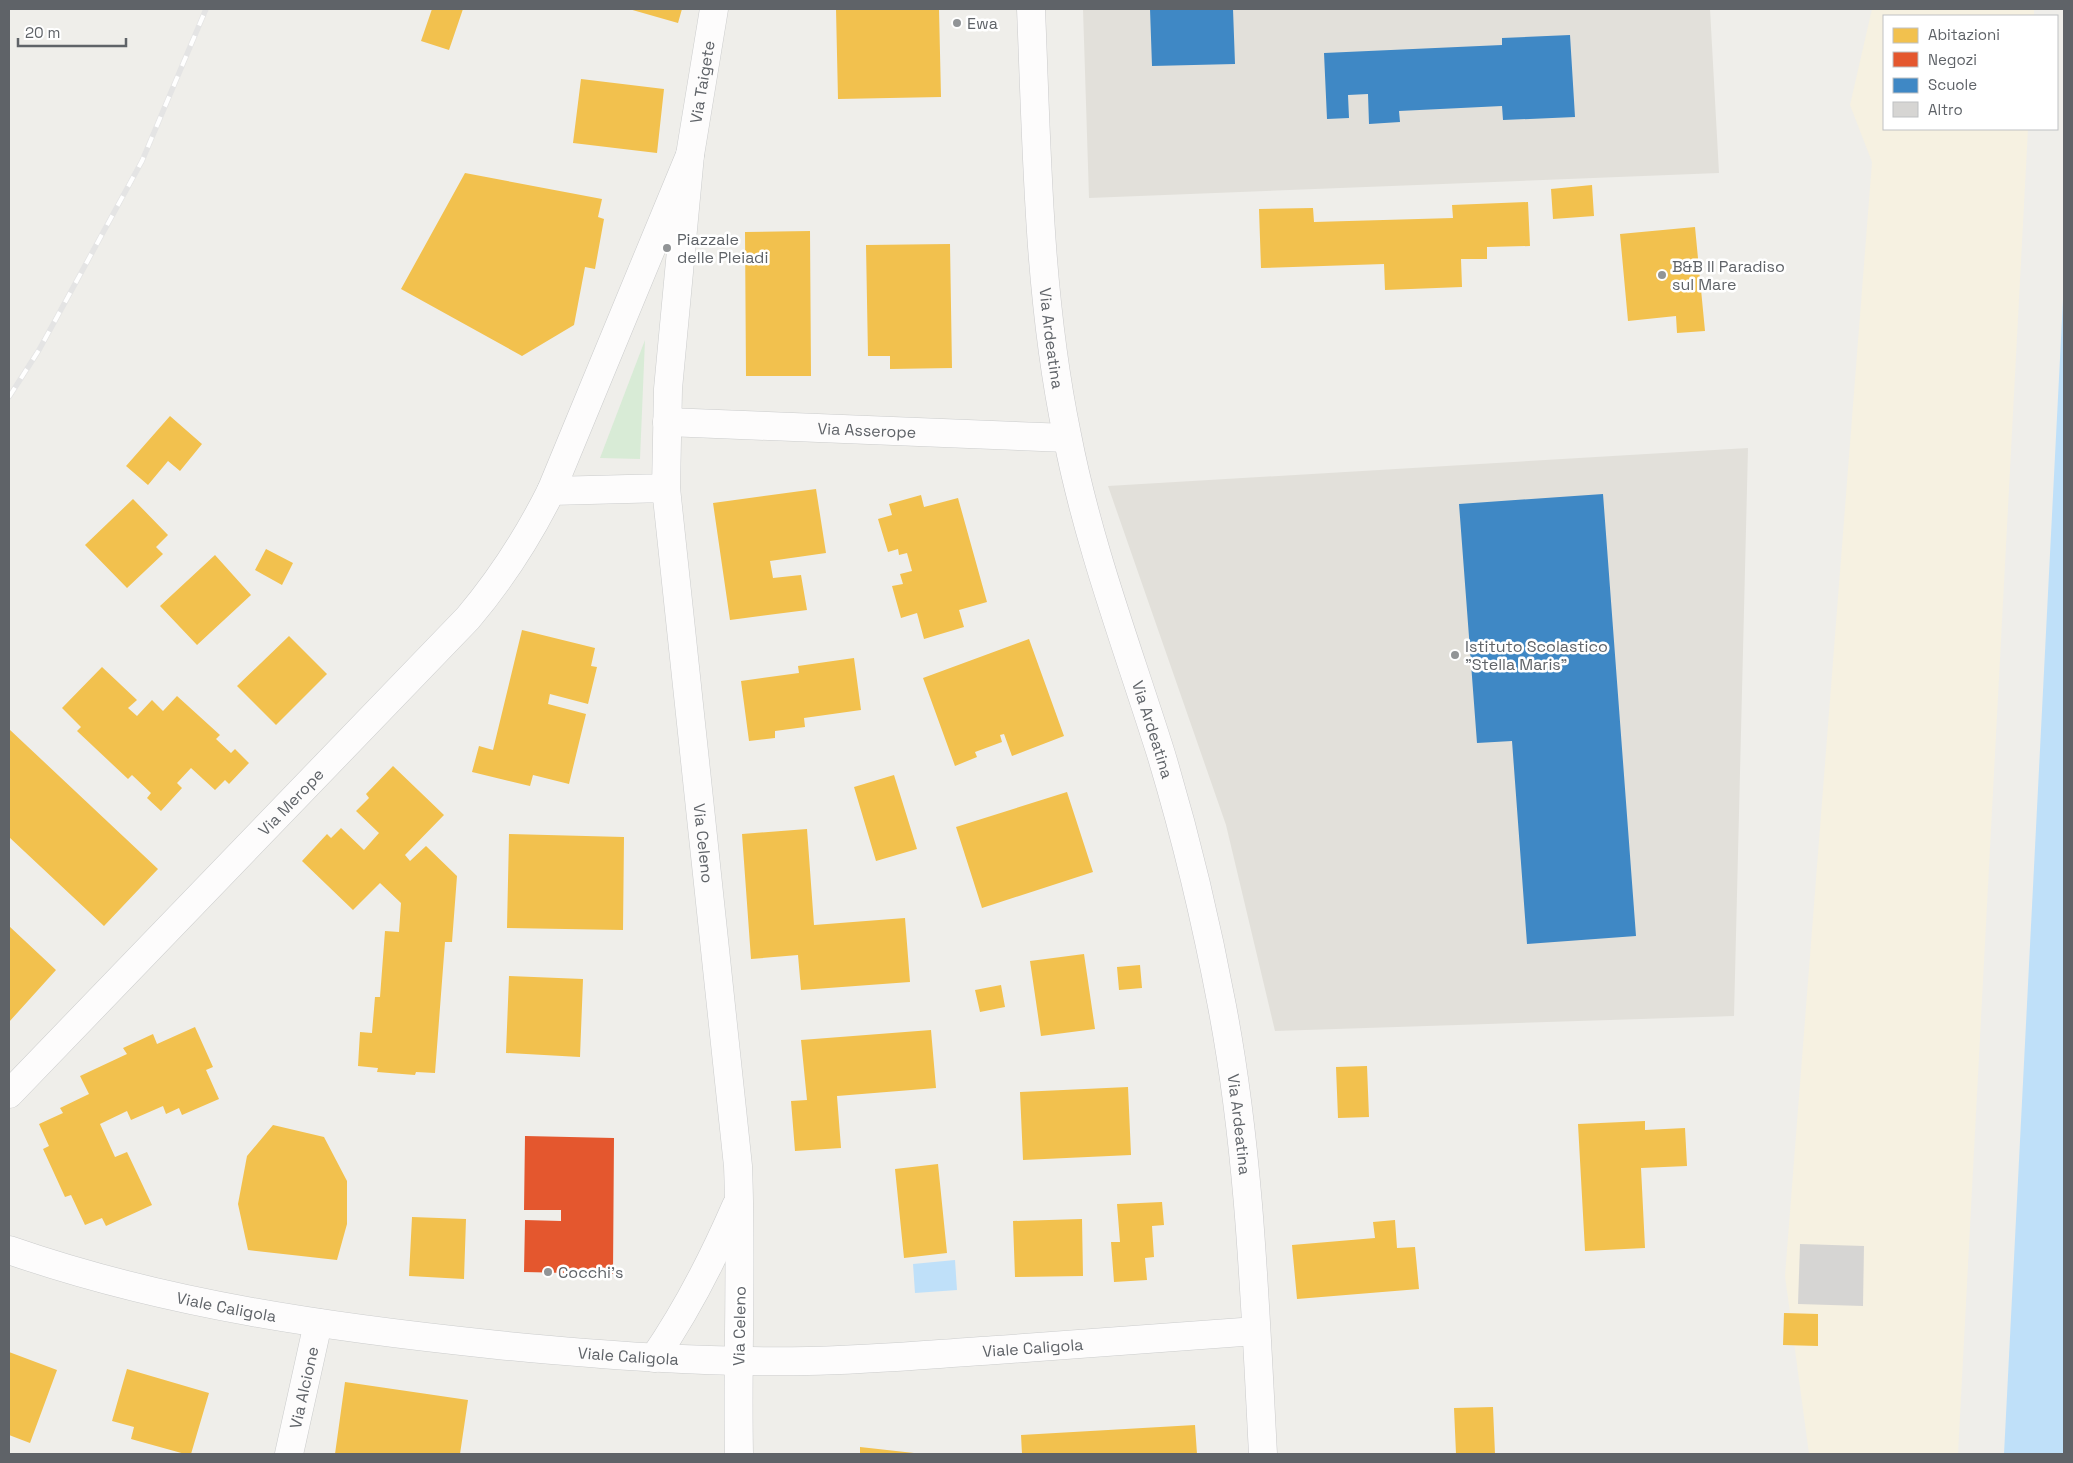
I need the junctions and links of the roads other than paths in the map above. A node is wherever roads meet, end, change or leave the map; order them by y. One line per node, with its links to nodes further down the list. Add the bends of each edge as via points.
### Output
1 (714, 9): 3 (street, Via Taigete)
2 (1031, 9): 5 (street, Via Ardeatina, via 1043,260 1050,333)
3 (690, 155): 4 (street); 7 (street)
4 (667, 422): 5 (street, Via Asserope); 6 (street)
5 (1067, 438): 12 (street, Via Ardeatina, via 1198,891 1232,1065)
6 (666, 488): 7 (street); 9 (street, Via Celeno, via 734,1124)
7 (551, 491): 8 (street, Via Merope, via 512,561 468,618)
8 (9, 1094)
9 (739, 1198): 13 (street, Via Celeno, via 700,1283); 14 (street, Via Celeno)
10 (9, 1250): 11 (street, Viale Caligola, via 145,1290)
11 (318, 1323): 13 (street, Viale Caligola, via 445,1339); 15 (street, Via Alcione)
12 (1256, 1331): 14 (street, Viale Caligola, via 873,1359); 17 (street, Via Ardeatina)
13 (654, 1358): 14 (street, Viale Caligola)
14 (738, 1361): 16 (street, Via Celeno)
15 (289, 1454)
16 (739, 1454)
17 (1263, 1454)

